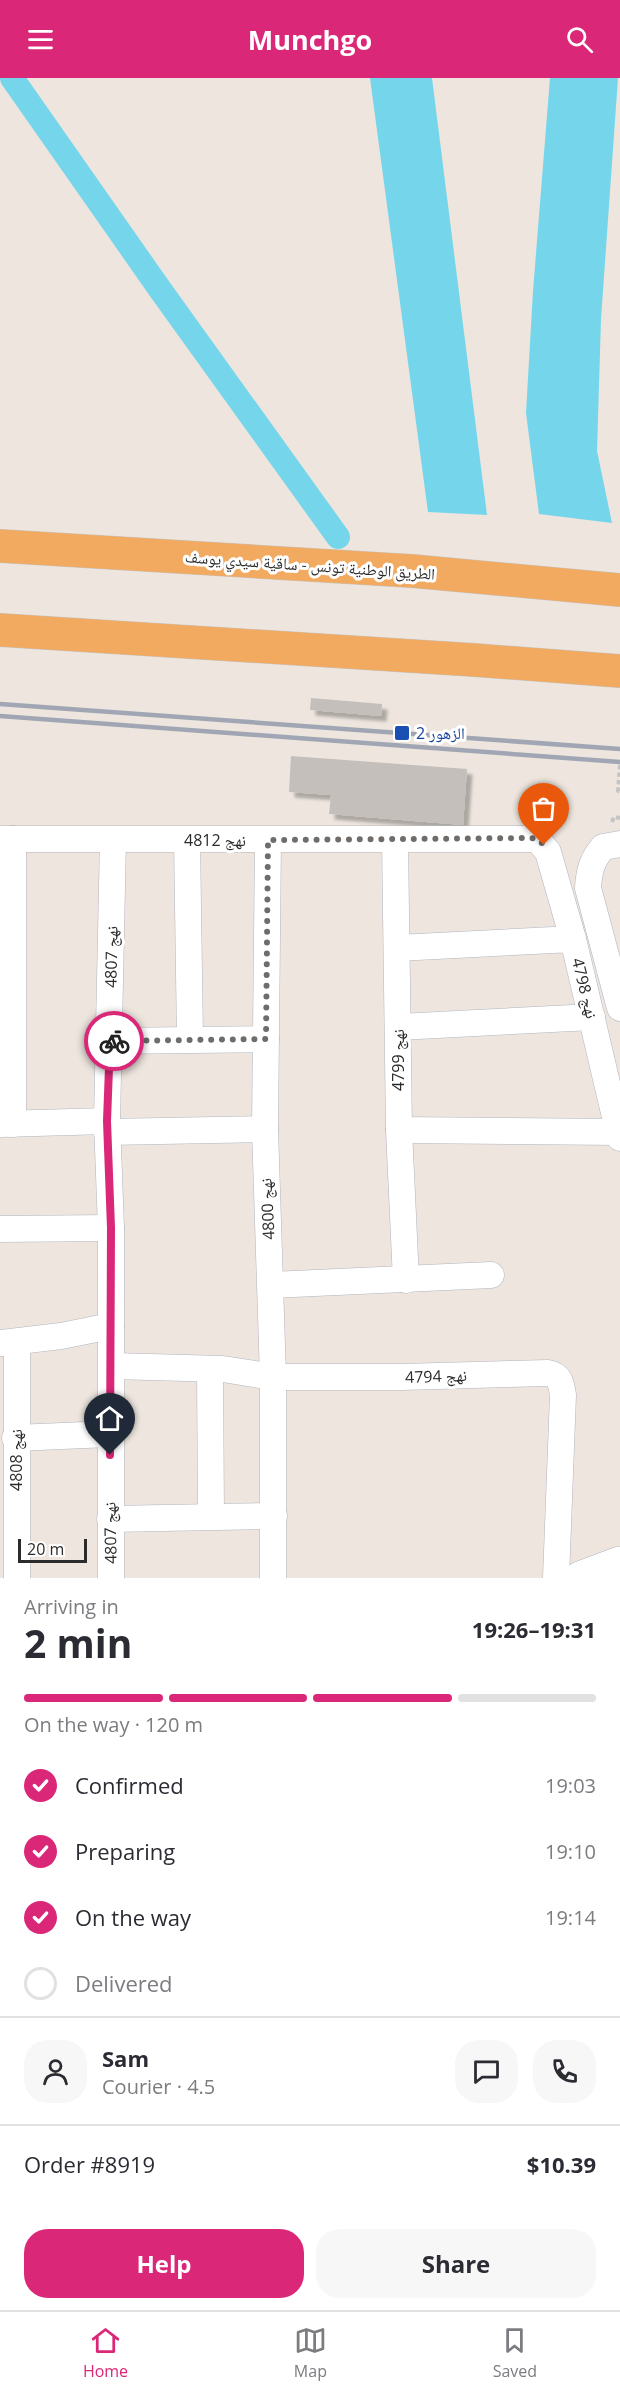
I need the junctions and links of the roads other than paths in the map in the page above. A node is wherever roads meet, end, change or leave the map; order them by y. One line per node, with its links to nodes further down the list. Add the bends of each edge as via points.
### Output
1 (0, 546): 2 (highway, الطريق الوطنية تونس - ساقية سيدي يوسف, via 412,571)
2 (620, 590)
3 (0, 630): 4 (highway)
4 (620, 671)
5 (6, 839): 6 (street, نهج 4812); 19 (street)
6 (113, 840): 7 (street, نهج 4812); 18 (street, نهج 4807)
7 (187, 840): 8 (street, نهج 4812); 16 (street)
8 (268, 840): 9 (street, نهج 4812); 17 (street, نهج 4800)
9 (395, 840): 11 (street, نهج 4812, via 537,839 548,852); 12 (street, نهج 4799)
10 (620, 844): 13 (street, via 603,847 597,855 590,869 588,888)
11 (573, 939): 12 (street, نهج 4798); 14 (street, نهج 4798)
12 (397, 948): 15 (street, نهج 4799)
13 (620, 1008)
14 (592, 1017): 15 (street); 23 (street, نهج 4798)
15 (398, 1027): 22 (street, نهج 4799)
16 (190, 1039): 17 (street); 18 (street)
17 (266, 1039): 21 (street, نهج 4800)
18 (110, 1041): 20 (street, نهج 4807)
19 (6, 1124): 20 (street)
20 (107, 1126): 21 (street); 24 (street, نهج 4807)
21 (265, 1129): 28 (street, نهج 4800)
22 (399, 1130): 23 (street); 27 (street, نهج 4799)
23 (619, 1135)
24 (111, 1228): 25 (street); 29 (street, نهج 4807)
25 (0, 1229)
26 (491, 1275): 27 (street)
27 (406, 1280): 28 (street)
28 (271, 1286): 33 (street, نهج 4800)
29 (111, 1326): 30 (street); 31 (street, نهج 4807)
30 (8, 1343): 35 (street, نهج 4808)
31 (112, 1366): 32 (street, نهج 4794); 34 (street, نهج 4807)
32 (210, 1369): 33 (street, نهج 4794); 36 (street)
33 (273, 1377): 37 (street, نهج 4800); 43 (street, نهج 4794, via 555,1374 561,1381 563,1395)
34 (109, 1434): 35 (street); 38 (street, نهج 4807)
35 (10, 1455): 40 (street, نهج 4808)
36 (211, 1516): 37 (street); 38 (street)
37 (274, 1516): 42 (street, نهج 4800)
38 (110, 1519): 41 (street, نهج 4807)
39 (620, 1563): 44 (main road)
40 (16, 1578)
41 (111, 1578)
42 (273, 1578)
43 (556, 1578)
44 (580, 1578)

